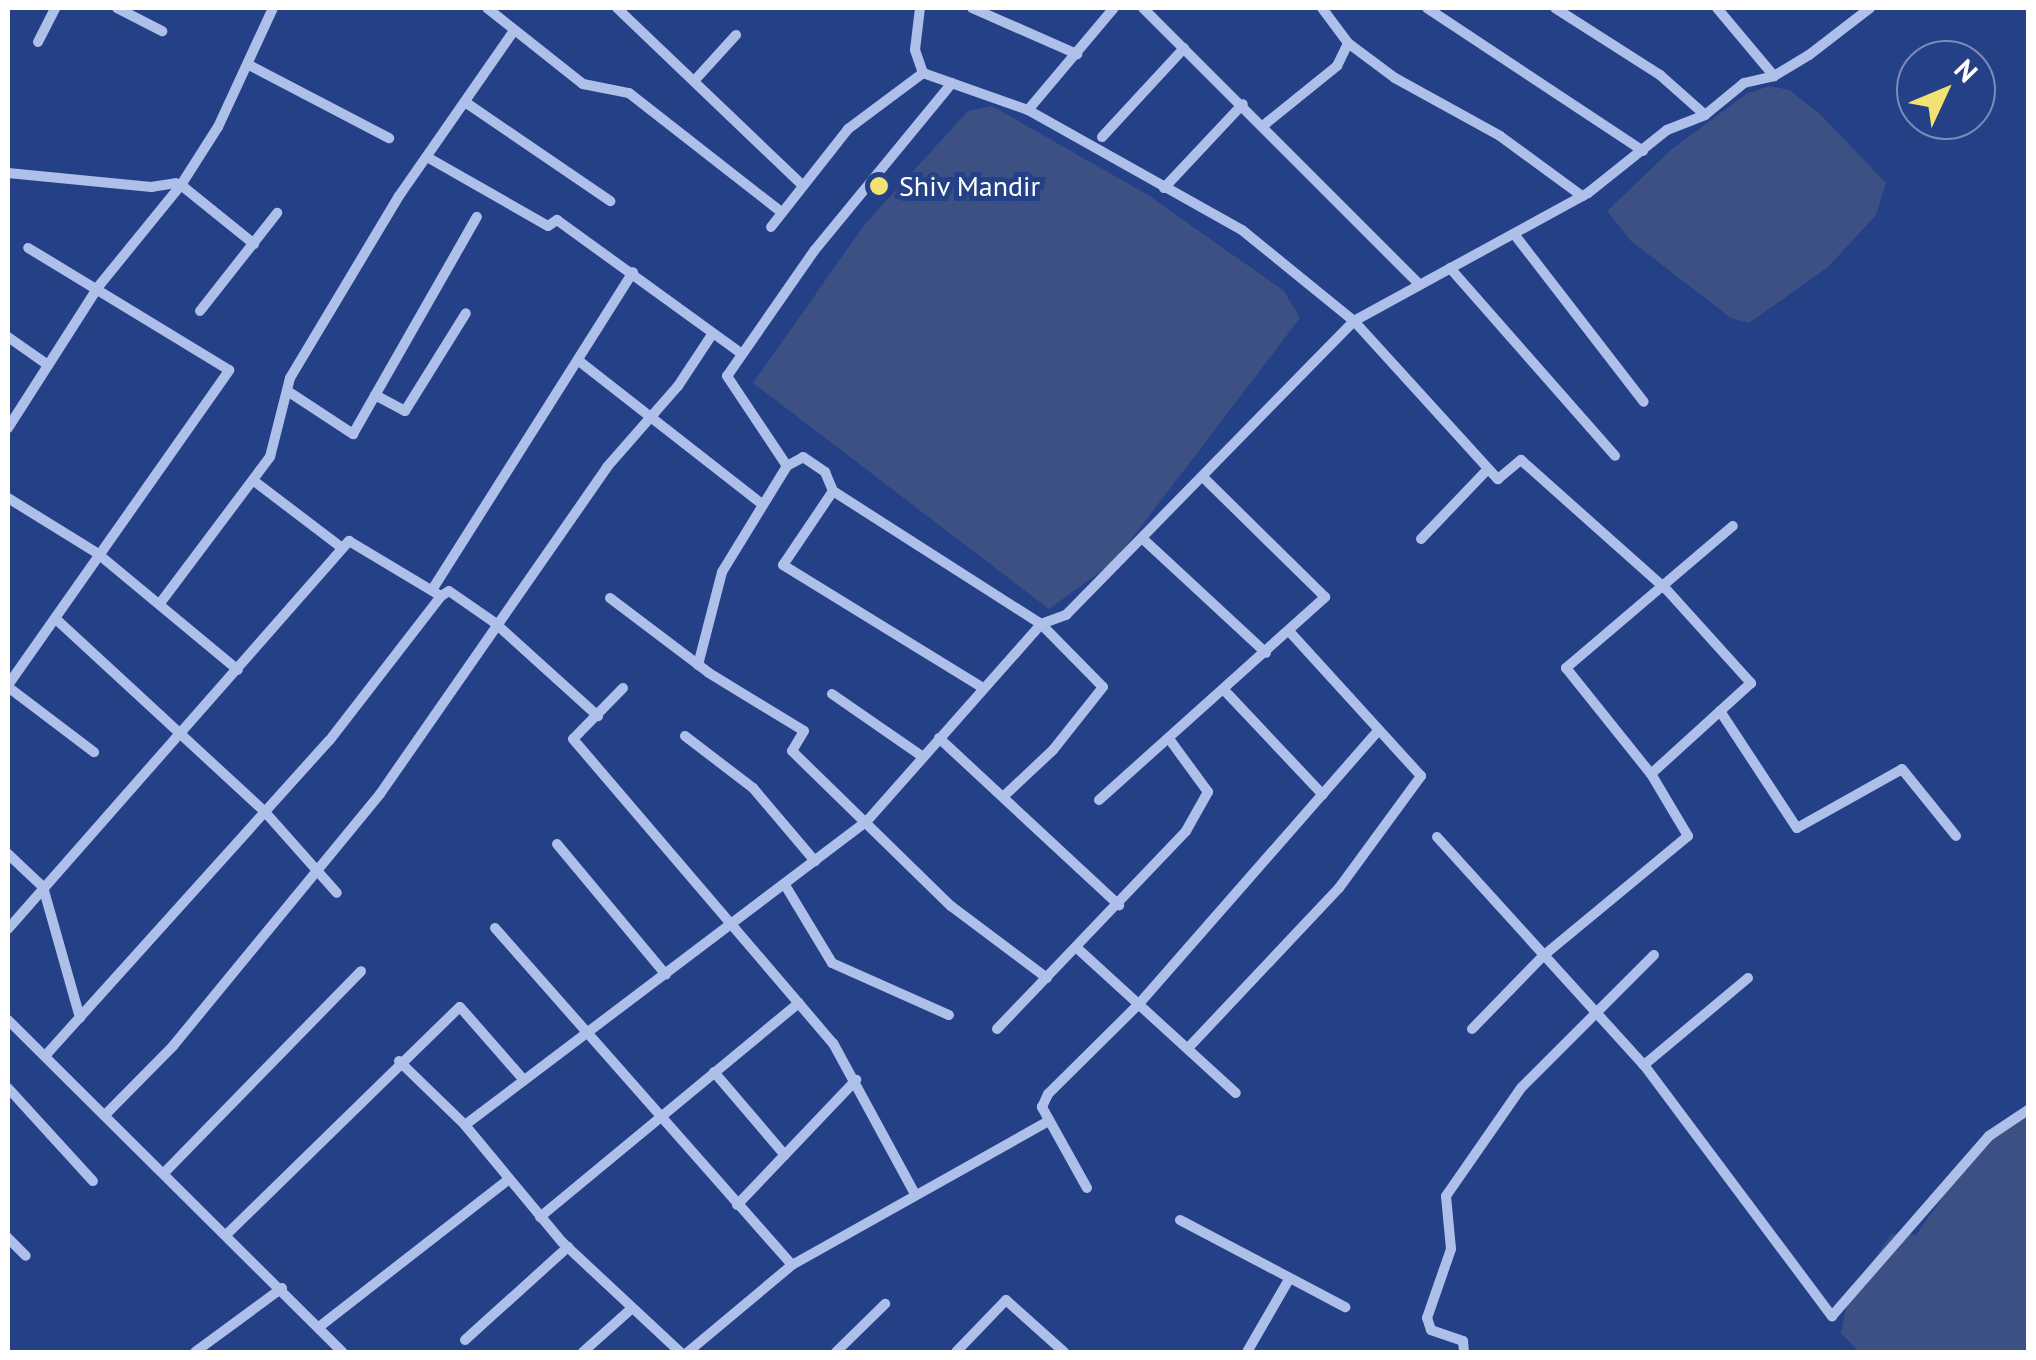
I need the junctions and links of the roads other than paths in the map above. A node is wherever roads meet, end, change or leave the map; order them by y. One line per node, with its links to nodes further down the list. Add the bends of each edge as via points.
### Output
1 (56, 8): 18 (street)
2 (117, 8): 15 (street)
3 (273, 8): 22 (street)
4 (487, 8): 16 (street)
5 (616, 8): 25 (street)
6 (920, 8): 23 (street, via 915,50)
7 (972, 8): 21 (street)
8 (1114, 8): 21 (street)
9 (1143, 8): 20 (street)
10 (1322, 8): 19 (street)
11 (1426, 8): 34 (street)
12 (1554, 8): 30 (street, via 1660,75)
13 (1717, 8): 24 (street)
14 (1870, 8): 24 (street)
15 (162, 31)
16 (513, 32): 27 (street); 42 (street, via 583,84 629,93)
17 (736, 35): 25 (street)
18 (38, 42)
19 (1348, 44): 31 (street, via 1337,66); 40 (street, via 1500,136)
20 (1184, 48): 28 (street); 32 (street)
21 (1077, 54): 29 (street)
22 (251, 66): 33 (street); 37 (street)
23 (923, 73): 26 (street); 38 (street, via 848,129)
24 (1774, 76): 30 (street, via 1744,83)
25 (694, 80): 38 (street)
26 (952, 84): 29 (street); 58 (street, via 814,251)
27 (465, 102): 35 (street); 41 (street)
28 (1243, 104): 31 (street); 39 (street)
29 (1028, 110): 39 (street)
30 (1704, 115): 34 (street, via 1667,130)
31 (1264, 125): 51 (street)
32 (1102, 137)
33 (389, 138)
34 (1643, 151): 40 (street)
35 (426, 157): 50 (street, via 548,226 557,220); 61 (street, via 290,378)
36 (8, 173): 37 (street)
37 (179, 184): 47 (street); 52 (street)
38 (801, 184): 42 (street)
39 (1164, 188): 55 (street, via 1242,230)
40 (1582, 196): 46 (street)
41 (610, 201)
42 (780, 211): 45 (street)
43 (276, 213): 47 (street)
44 (477, 217): 62 (street)
45 (771, 226)
46 (1514, 234): 49 (street); 63 (street)
47 (254, 244): 53 (street)
48 (28, 248): 52 (street)
49 (1450, 268): 51 (street); 66 (street)
50 (633, 272): 56 (street); 59 (street)
51 (1419, 284): 55 (street)
52 (98, 286): 60 (street); 78 (street, via 229,370)
53 (200, 311)
54 (466, 312): 62 (street, via 405,411)
55 (1354, 321): 68 (street); 69 (street)
56 (710, 336): 58 (street); 64 (street)
57 (8, 337): 60 (street)
58 (742, 354): 67 (street, via 727,376)
59 (579, 361): 64 (street); 80 (street)
60 (48, 365): 65 (street)
61 (289, 392): 62 (street, via 353,434); 70 (street, via 270,457)
62 (375, 394)
63 (1644, 402)
64 (651, 417): 73 (street); 84 (street)
65 (8, 428)
66 (1614, 456)
67 (787, 466): 71 (street, via 803,457 825,472); 73 (street)
68 (1488, 470): 76 (street); 79 (street, via 1498,480 1521,460)
69 (1203, 477): 75 (street); 86 (street, via 1325,597)
70 (254, 481): 77 (street); 82 (street)
71 (833, 491): 85 (street); 91 (street, via 783,565)
72 (8, 498): 78 (street)
73 (761, 503): 88 (street, via 722,572)
74 (1733, 526): 79 (street)
75 (1142, 538): 85 (street, via 1066,616); 87 (street)
76 (1421, 540)
77 (341, 547): 80 (street, via 349,541); 89 (street)
78 (96, 553): 82 (street); 83 (street)
79 (1666, 589): 95 (street, via 1751,682); 104 (street, via 1566,668)
80 (436, 593): 84 (street, via 449,592); 108 (street)
81 (610, 598): 88 (street)
82 (162, 602): 89 (street)
83 (57, 620): 90 (street); 98 (street)
84 (495, 623): 96 (street); 115 (street, via 380,794)
85 (1041, 624): 91 (street); 105 (street, via 1103,686 1053,750)
86 (1289, 632): 87 (street); 97 (street)
87 (1266, 653): 93 (street)
88 (698, 665): 109 (street, via 804,731 792,751)
89 (238, 670): 98 (street)
90 (8, 686): 102 (street)
91 (981, 687): 100 (street)
92 (622, 688): 96 (street)
93 (1226, 692): 101 (street); 106 (street)
94 (832, 694): 103 (street)
95 (1720, 711): 104 (street); 110 (street, via 1798,828 1902,769)
96 (598, 716): 120 (street, via 573,739)
97 (1377, 732): 106 (street); 139 (street, via 1421,776 1418,784 1339,888)
98 (180, 736): 108 (street); 117 (street)
99 (684, 736): 114 (street, via 753,788)
100 (938, 738): 103 (street); 105 (street)
101 (1170, 740): 107 (street); 119 (street, via 1208,792 1186,831)
102 (94, 752)
103 (923, 757): 109 (street)
104 (1652, 774): 125 (street, via 1688,836)
105 (1005, 795): 119 (street)
106 (1322, 795): 131 (street)
107 (1099, 800)
108 (265, 812): 115 (street); 134 (street)
109 (867, 821): 114 (street); 128 (street, via 951,906)
110 (1956, 836)
111 (1437, 837): 125 (street)
112 (557, 844): 127 (street)
113 (8, 854): 117 (street)
114 (815, 861): 116 (street)
115 (317, 872): 118 (street); 149 (street, via 173,1046)
116 (784, 884): 120 (street); 132 (street, via 832,963)
117 (43, 887): 122 (street); 134 (street)
118 (337, 893)
119 (1119, 906): 123 (street)
120 (733, 925): 127 (street); 130 (street)
121 (495, 928): 138 (street)
122 (8, 929)
123 (1078, 948): 128 (street); 131 (street)
124 (1654, 955): 133 (street)
125 (1543, 956): 133 (street); 137 (street)
126 (362, 971): 154 (street)
127 (666, 975): 138 (street)
128 (1048, 978): 136 (street)
129 (1748, 978): 142 (street)
130 (799, 1003): 143 (street); 145 (street)
131 (1138, 1004): 139 (street); 151 (street, via 1048,1094 1042,1107)
132 (949, 1014)
133 (1594, 1014): 142 (street); 183 (street, via 1521,1088 1446,1196 1451,1248 1427,1318 1431,1330 1464,1341)
134 (80, 1018): 140 (street)
135 (10, 1027): 140 (street)
136 (997, 1030)
137 (1472, 1030)
138 (590, 1032): 144 (street); 150 (street)
139 (1190, 1046): 147 (street)
140 (45, 1056): 149 (street)
141 (398, 1061): 144 (street, via 460,1007); 152 (street); 162 (street)
142 (1644, 1065): 148 (street, via 1832,1316 1989,1136)
143 (714, 1072): 150 (street); 153 (street)
144 (524, 1080): 152 (street)
145 (856, 1080): 153 (street); 158 (street)
146 (8, 1088): 155 (street)
147 (1236, 1093)
148 (2028, 1110)
149 (105, 1116): 154 (street)
150 (658, 1117): 159 (street); 160 (street)
151 (1049, 1121): 157 (street); 158 (street)
152 (465, 1124): 156 (street)
153 (785, 1155): 159 (street)
154 (164, 1173): 162 (street)
155 (93, 1180)
156 (508, 1180): 160 (street); 172 (street)
157 (1087, 1188)
158 (916, 1194): 166 (street)
159 (737, 1205): 166 (street)
160 (540, 1217): 164 (street)
161 (1180, 1220): 167 (street)
162 (227, 1234): 168 (street)
163 (8, 1238): 165 (street)
164 (568, 1248): 171 (street); 173 (street)
165 (26, 1256)
166 (792, 1265): 178 (street)
167 (1288, 1281): 170 (street); 182 (street)
168 (282, 1288): 172 (street); 174 (street)
169 (885, 1304): 179 (street)
170 (1345, 1306)
171 (632, 1308): 176 (street); 177 (street)
172 (319, 1328): 175 (street)
173 (465, 1340)
174 (195, 1352)
175 (342, 1352)
176 (583, 1352)
177 (680, 1352)
178 (688, 1352)
179 (836, 1352)
180 (956, 1352): 181 (street, via 1006,1300)
181 (1064, 1352)
182 (1247, 1352)
183 (1464, 1352)

